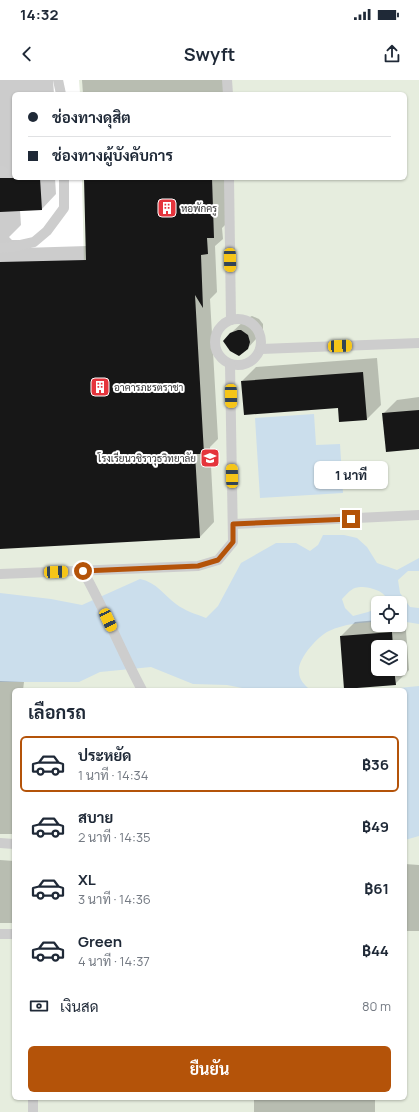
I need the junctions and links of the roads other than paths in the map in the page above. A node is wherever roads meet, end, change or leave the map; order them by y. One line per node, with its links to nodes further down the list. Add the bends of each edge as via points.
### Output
1 (58, 80): 3 (lane)
2 (227, 80): 4 (lane)
3 (61, 92)
4 (228, 92)
5 (64, 180): 7 (lane, via 64,208 47,231 34,242)
6 (229, 180): 8 (lane)
7 (0, 248)
8 (231, 320): 10 (lane, via 242,319 250,322 260,333); 11 (lane, via 221,326 215,340 218,354)
9 (419, 343): 10 (lane)
10 (261, 348): 11 (lane, via 258,356 245,365)
11 (230, 364): 13 (lane)
12 (419, 515): 13 (lane)
13 (233, 524): 14 (lane, via 233,542 218,560 198,566)
14 (83, 571): 15 (lane); 16 (lane)
15 (0, 574)
16 (141, 688)
17 (0, 843): 18 (lane)
18 (12, 844)
19 (0, 934): 20 (lane)
20 (12, 934)
21 (34, 1100): 22 (lane)
22 (33, 1112)

